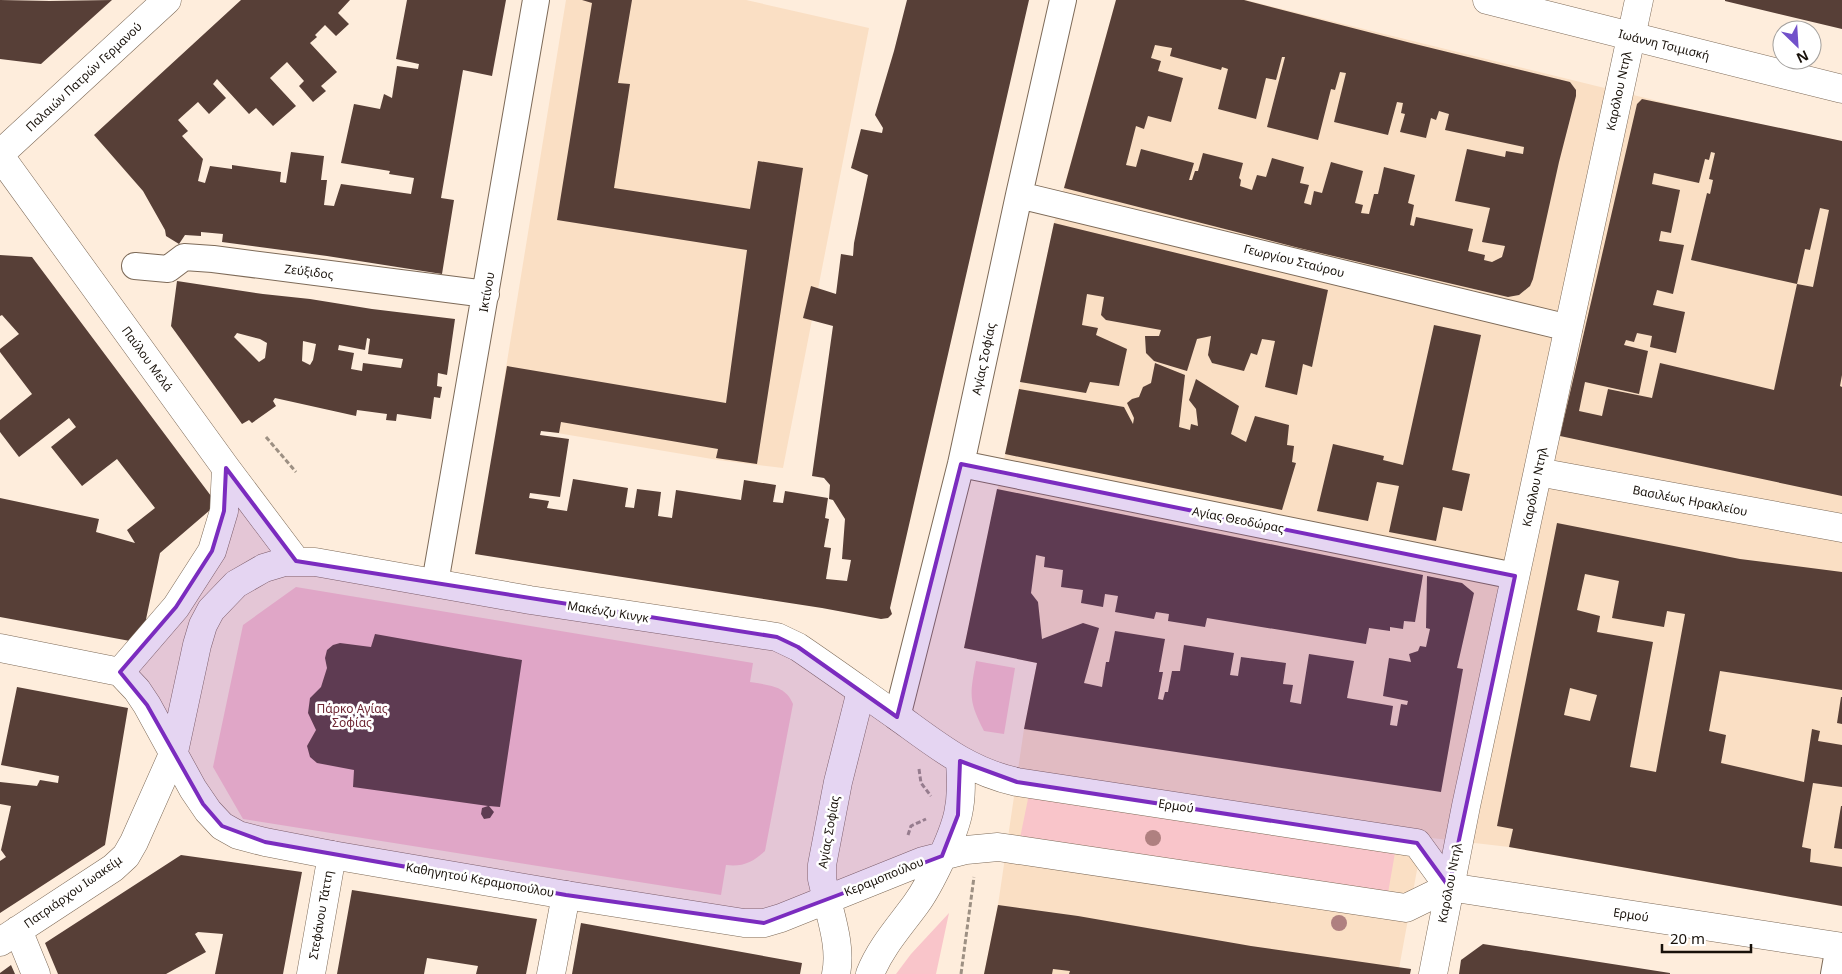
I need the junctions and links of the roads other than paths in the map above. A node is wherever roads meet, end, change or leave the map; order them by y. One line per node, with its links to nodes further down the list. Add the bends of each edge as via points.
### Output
1 (167, 0): 8 (main road, Παλαιών Πατρών Γερμανού)
2 (536, 0): 11 (street, Ικτίνου)
3 (1064, 0): 9 (street, Αγίας Σοφίας)
4 (1487, 0): 6 (main road, Ιωάννη Τσιμισκή)
5 (1639, 0): 6 (main road, Καρόλου Ντηλ)
6 (1631, 36): 7 (main road, Ιωάννη Τσιμισκή); 12 (main road, Καρόλου Ντηλ)
7 (1842, 89)
8 (0, 155): 14 (main road, Παύλου Μελά)
9 (1019, 194): 12 (street, Γεωργίου Σταύρου); 13 (street, Αγίας Σοφίας)
10 (135, 266): 11 (street, Ζεύξιδος, via 168,269 184,257)
11 (486, 294): 19 (street, Ικτίνου)
12 (1569, 328): 15 (main road, Καρόλου Ντηλ)
13 (961, 464): 18 (street, Αγίας Θεοδώρας); 23 (street, Αγίας Σοφίας)
14 (226, 468): 17 (main road, Παύλου Μελά); 21 (main road, via 224,511 212,551 176,607)
15 (1538, 472): 16 (main road, Βασιλέως Ηρακλείου); 18 (main road, Καρόλου Ντηλ)
16 (1842, 528)
17 (296, 561): 19 (main road, Μακένζυ Κινγκ); 24 (main road, Πατριάρχου Ιωακείμ, via 274,564 253,573 232,588 211,610 197,645)
18 (1515, 576): 28 (main road, Καρόλου Ντηλ)
19 (435, 583): 22 (main road, Μακένζυ Κινγκ, via 777,637 798,647)
20 (0, 648): 21 (main road)
21 (120, 672): 24 (main road, Καθηγητού Κεραμοπούλου, via 137,690)
22 (860, 691): 23 (main road, Μακένζυ Κινγκ); 30 (main road, Αγίας Σοφίας, via 822,865)
23 (897, 717): 25 (main road, Ερμού)
24 (174, 752): 26 (main road, Καθηγητού Κεραμοπούλου, via 203,804 222,826 238,835); 31 (main road, Πατριάρχου Ιωακείμ, via 126,856 113,868)
25 (960, 761): 27 (main road, via 962,789 958,815); 28 (main road, Ερμού, via 990,775 1017,782 1417,843)
26 (332, 855): 29 (main road, Καθηγητού Κεραμοπούλου); 34 (main road, Στεφάνου Τάττη)
27 (942, 856): 28 (main road, via 978,848 1016,849 1406,908); 30 (main road, Κεραμοπούλου); 37 (main road, via 926,889 877,958)
28 (1449, 887): 32 (main road, Ερμού); 38 (main road, Καρόλου Ντηλ)
29 (566, 895): 30 (main road, Καθηγητού Κεραμοπούλου, via 744,923 764,923); 35 (main road)
30 (827, 900): 36 (main road, Αγίας Σοφίας, via 836,940)
31 (9, 936): 33 (main road)
32 (1840, 946): 39 (street)
33 (36, 974)
34 (311, 974)
35 (551, 974)
36 (836, 974)
37 (870, 974)
38 (1433, 974)
39 (1834, 974)

